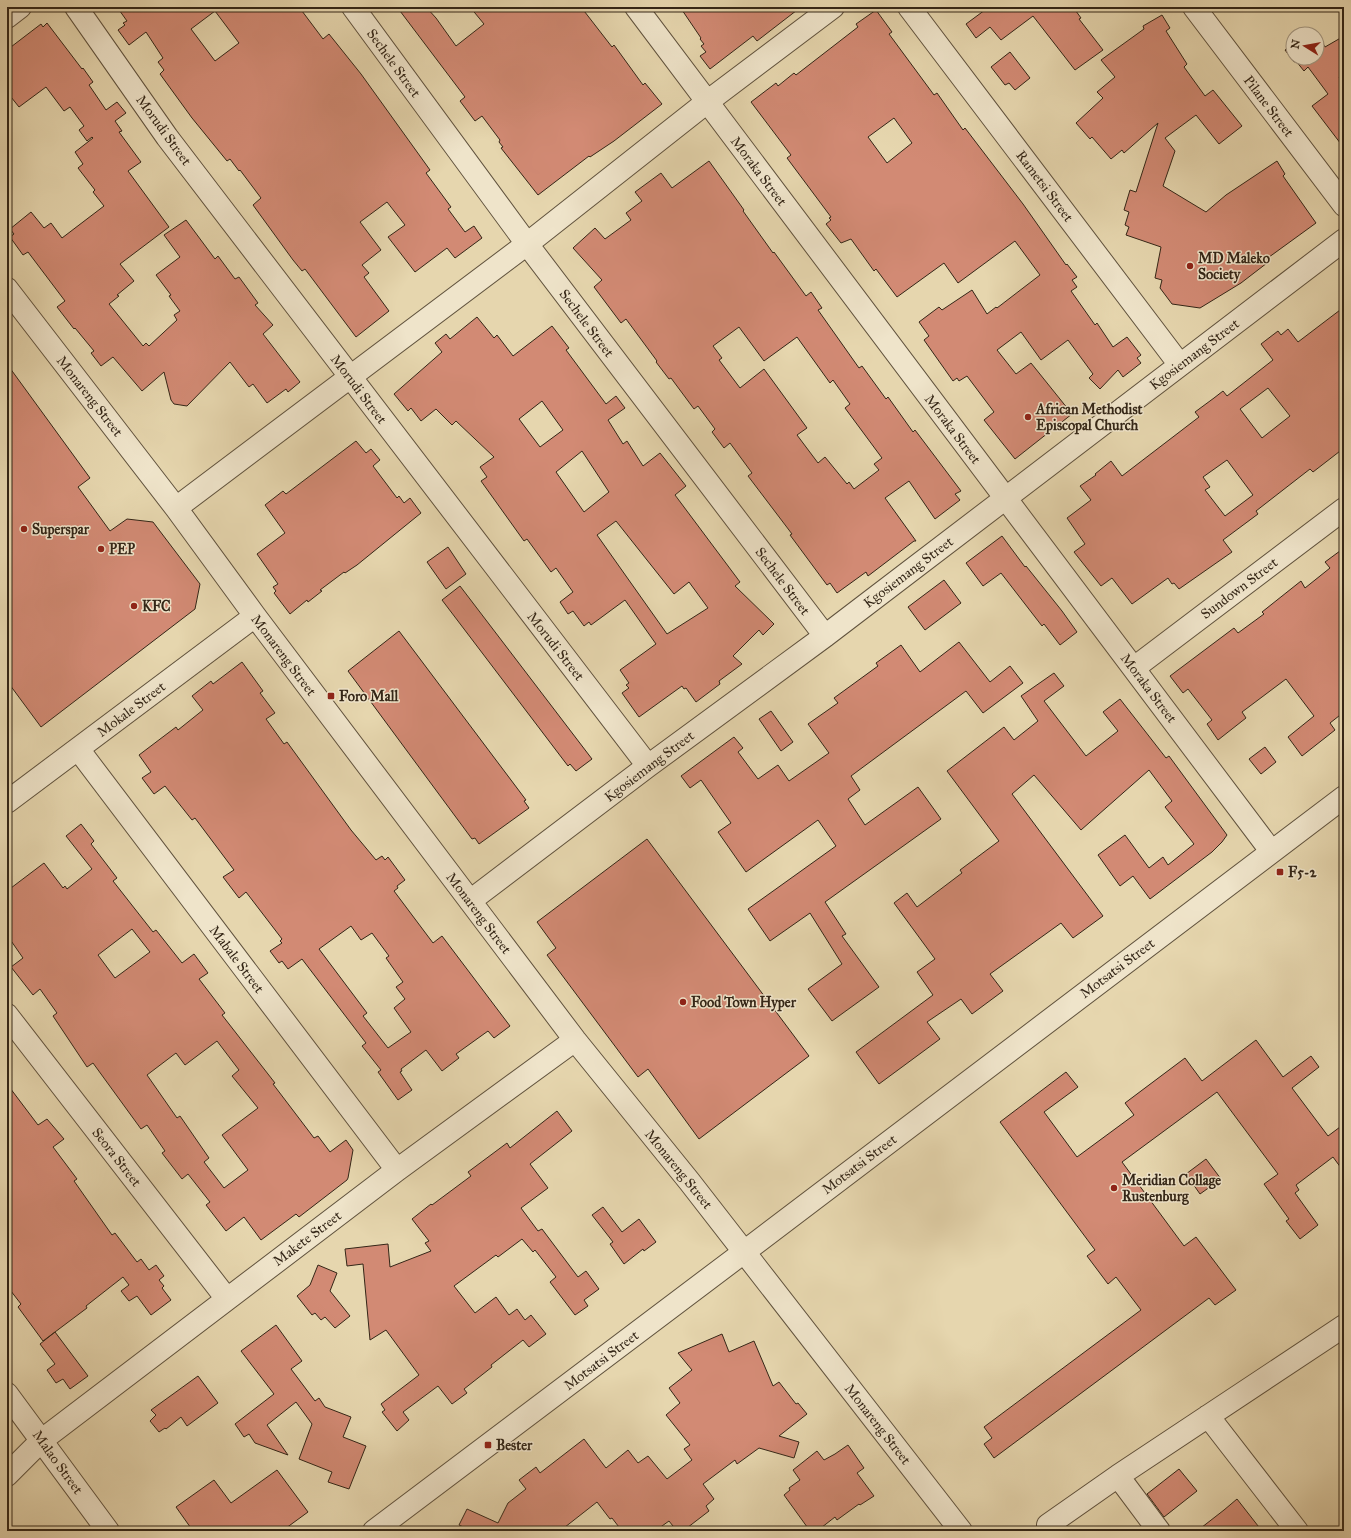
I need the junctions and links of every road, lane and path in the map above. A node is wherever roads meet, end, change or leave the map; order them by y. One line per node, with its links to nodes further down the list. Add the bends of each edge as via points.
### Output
1 (20, 7): 8 (street)
2 (76, 7): 15 (street, Morudi Street, via 167,137)
3 (353, 7): 12 (street, Sechele Street)
4 (636, 7): 9 (street, Moraka Street)
5 (833, 7): 9 (street)
6 (909, 7): 14 (street, Rametsi Street)
7 (1194, 7): 10 (street, Pilane Street)
8 (7, 17)
9 (707, 102): 12 (street); 16 (street, Moraka Street)
10 (1344, 205)
11 (1344, 240): 14 (street, Kgosiemang Street)
12 (527, 244): 15 (street); 20 (street, Sechele Street)
13 (10, 299): 17 (street, Monareng Street)
14 (1180, 364): 16 (street, Kgosiemang Street)
15 (349, 377): 17 (street); 23 (street, Morudi Street)
16 (1005, 498): 20 (street, Kgosiemang Street); 21 (street, Moraka Street)
17 (176, 508): 19 (street, Monareng Street)
18 (1344, 509): 21 (street, Sundown Street)
19 (255, 616): 22 (street, Mokale Street); 27 (street, Monareng Street)
20 (825, 636): 23 (street, Kgosiemang Street)
21 (1134, 668): 26 (street, Moraka Street)
22 (78, 749): 25 (street, Mokale Street); 30 (street, Mabale Street)
23 (648, 766): 27 (street, Kgosiemang Street)
24 (1344, 796): 26 (street, Motsatsi Street)
25 (7, 802)
26 (1271, 851): 31 (street, Motsatsi Street)
27 (470, 901): 29 (street, Monareng Street)
28 (7, 1015): 32 (street, Seora Street)
29 (575, 1040): 30 (street, Makete Street); 31 (street, Monareng Street)
30 (397, 1170): 32 (street, Makete Street)
31 (744, 1252): 41 (street, Motsatsi Street); 42 (street, Monareng Street)
32 (227, 1300): 36 (street, Makete Street)
33 (1344, 1326): 35 (street)
34 (7, 1394): 36 (street, Malao Street)
35 (1208, 1416): 38 (street); 44 (street)
36 (42, 1440): 37 (street, Makete Street); 40 (street, Malao Street)
37 (7, 1475)
38 (1118, 1476): 39 (street); 43 (street)
39 (1048, 1525)
40 (108, 1531)
41 (374, 1531)
42 (961, 1531)
43 (1160, 1531)
44 (1297, 1531)

